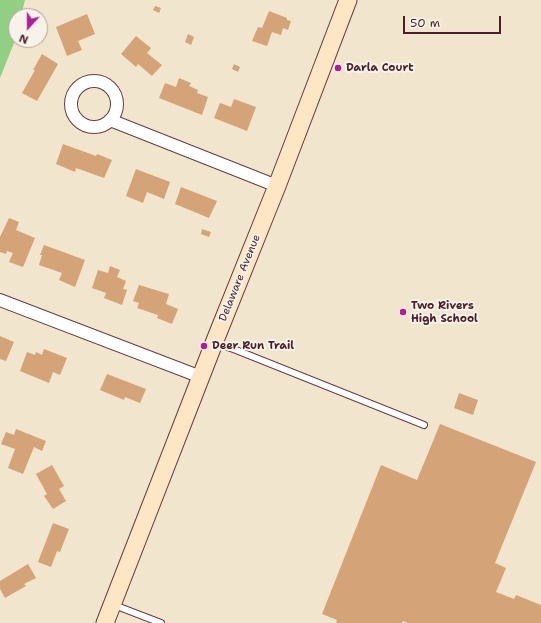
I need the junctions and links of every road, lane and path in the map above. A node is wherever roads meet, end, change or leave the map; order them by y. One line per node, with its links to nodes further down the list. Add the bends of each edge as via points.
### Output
1 (348, 0): 3 (street, Delaware Avenue)
2 (110, 120): 3 (street)
3 (277, 186): 5 (street, Delaware Avenue)
4 (0, 300): 6 (street)
5 (214, 343): 6 (street, Delaware Avenue); 7 (lane)
6 (201, 377): 8 (street, Delaware Avenue)
7 (424, 425)
8 (112, 604): 9 (street, Delaware Avenue); 10 (lane)
9 (105, 623)
10 (161, 623)

